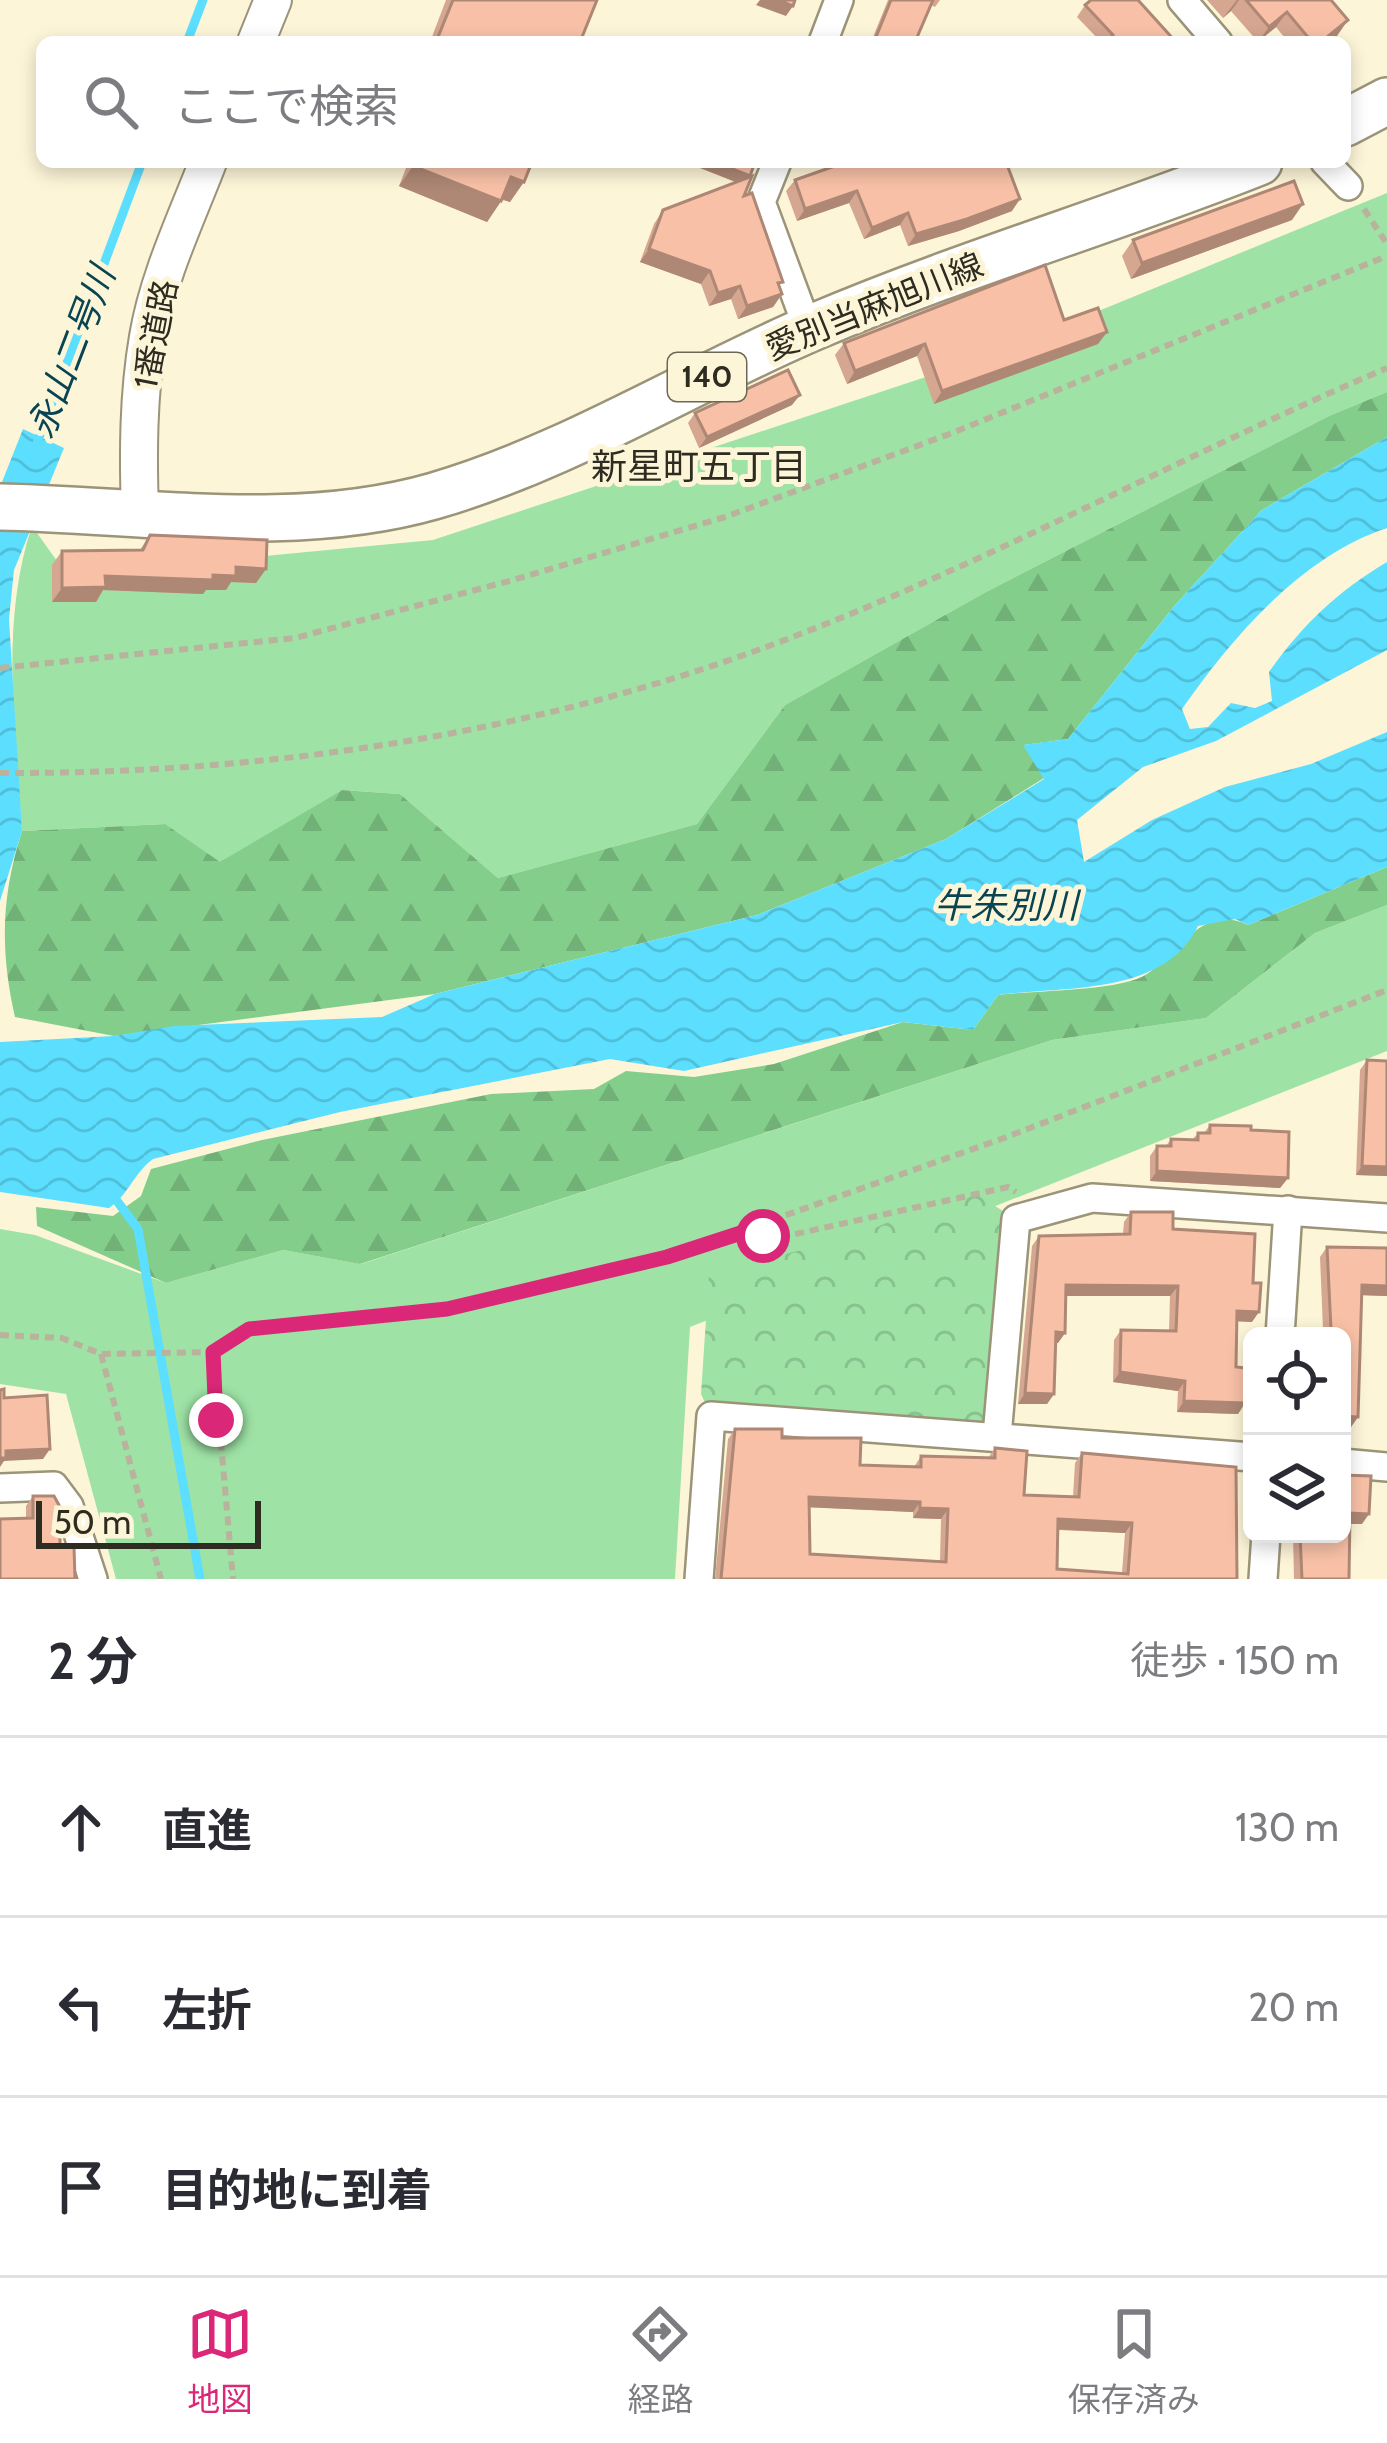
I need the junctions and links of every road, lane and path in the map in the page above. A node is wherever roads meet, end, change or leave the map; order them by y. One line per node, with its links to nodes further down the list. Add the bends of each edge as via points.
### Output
1 (272, 0): 4 (street)
2 (839, 0): 5 (street)
3 (1182, 0): 6 (street)
4 (258, 36)
5 (825, 36)
6 (1213, 36)
7 (1387, 100): 8 (main road)
8 (1351, 120)
9 (206, 168): 19 (street, 1番道路, via 148,336)
10 (775, 168): 16 (street, via 761,202)
11 (1244, 168): 16 (main road, 愛別当麻旭川線 / 140, via 936,275)
12 (1331, 168): 13 (street)
13 (1348, 187): 14 (path)
14 (1387, 244)
15 (1387, 256): 20 (path, via 725,517 513,580 295,638)
16 (808, 329): 19 (main road, 愛別当麻旭川線 / 140, via 570,442 433,496 311,515)
17 (1387, 368): 21 (path, via 976,561 764,648 560,710 341,752)
18 (0, 507): 19 (main road, 愛別当麻旭川線 / 140)
19 (140, 513)
20 (0, 668)
21 (0, 773)
22 (1387, 990): 26 (path)
23 (1288, 1210): 24 (street, via 1092,1198); 25 (street); 27 (street)
24 (1024, 1216): 26 (path, via 1008,1187 773,1239); 31 (street, via 1016,1219)
25 (1387, 1218)
26 (753, 1229): 29 (path, via 447,1309 249,1329)
27 (1281, 1327)
28 (0, 1335): 30 (path, via 62,1338)
29 (213, 1352): 30 (path); 39 (path)
30 (101, 1354): 38 (path)
31 (998, 1436): 32 (street); 40 (street, via 710,1415)
32 (1243, 1456)
33 (1351, 1464): 34 (street)
34 (1387, 1466)
35 (0, 1487): 37 (street, via 54,1486 70,1506)
36 (1265, 1543): 41 (street)
37 (92, 1579)
38 (161, 1579)
39 (233, 1579)
40 (699, 1579)
41 (1263, 1579)

